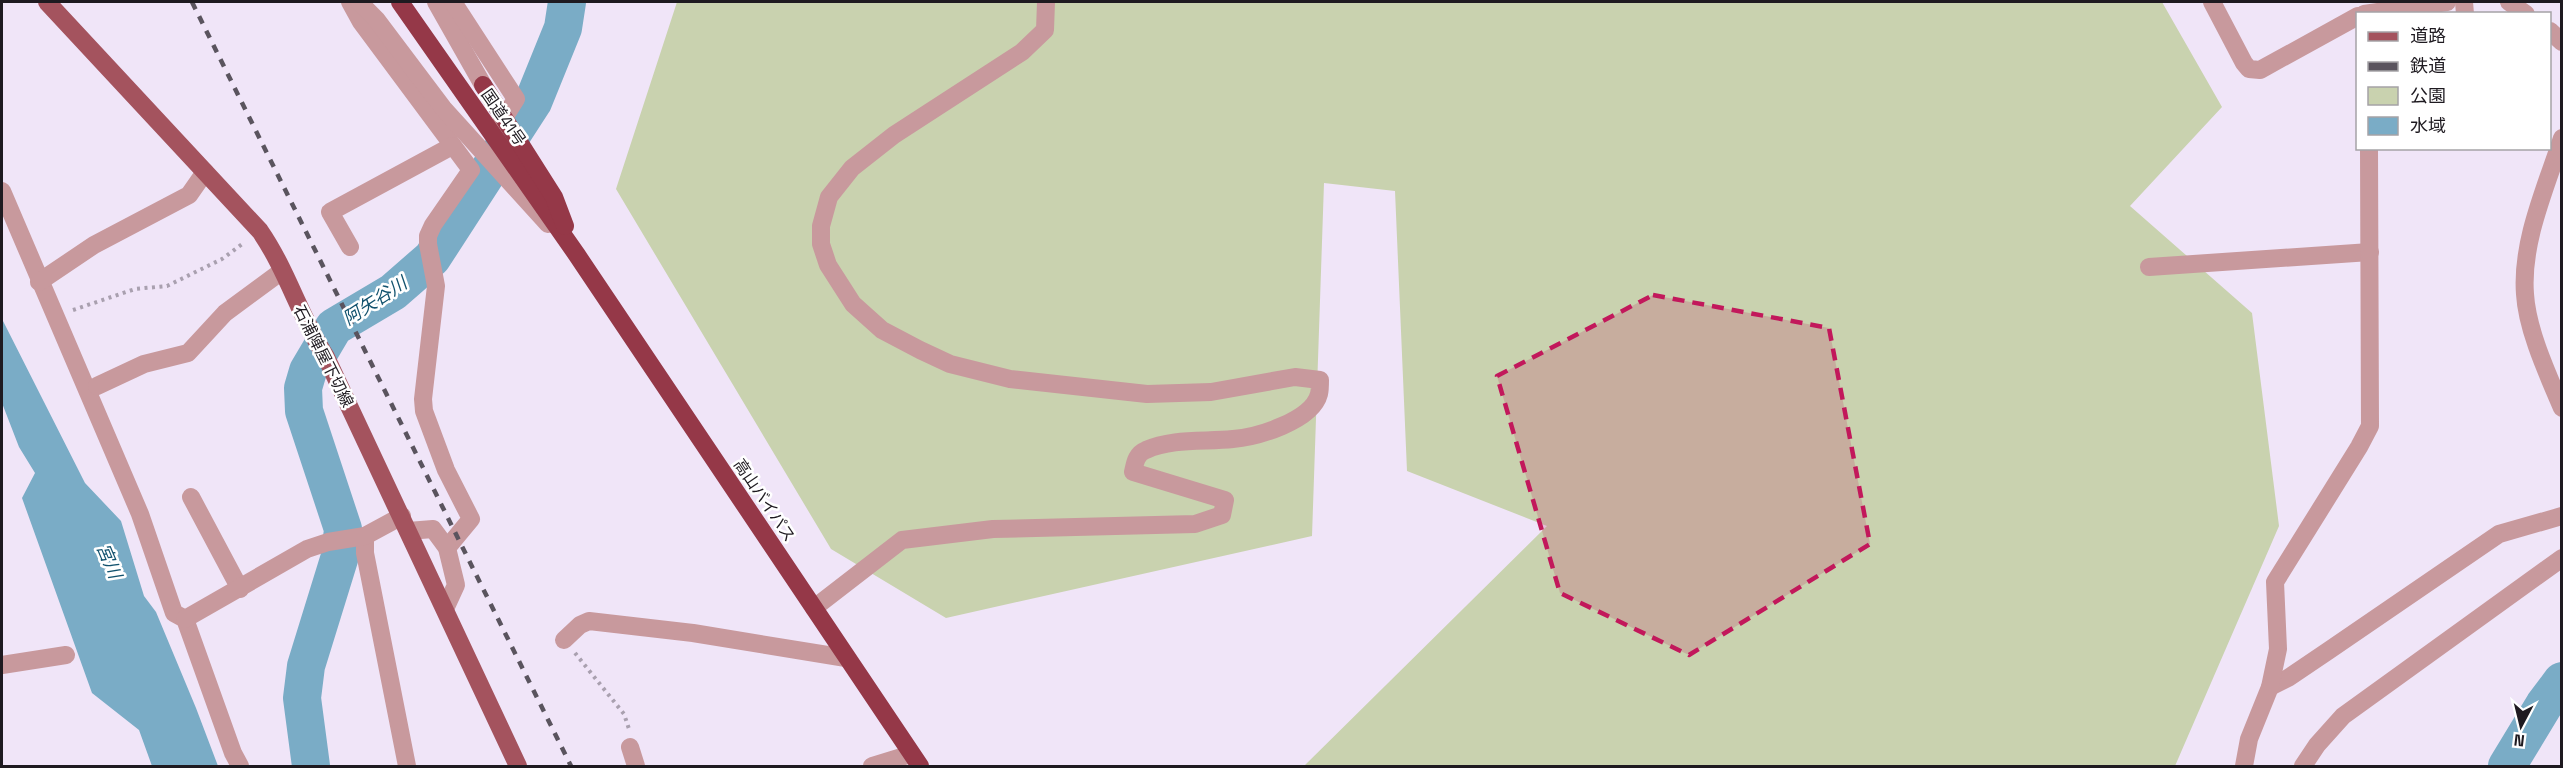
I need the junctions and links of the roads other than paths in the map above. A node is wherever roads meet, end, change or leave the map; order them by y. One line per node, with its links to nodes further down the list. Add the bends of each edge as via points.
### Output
1 (47, 2): 19 (main road, 石浦陣屋下切線)
2 (350, 2): 16 (street)
3 (359, 2): 23 (street, via 443,108)
4 (400, 2): 23 (highway, 国道41号)
5 (436, 2): 14 (street)
6 (453, 2): 18 (street, via 516,99)
7 (1046, 2): 36 (street, via 1045,30 1022,51 894,135 852,168 829,198 821,226 821,244 828,266 854,304 882,330 920,350 950,364 1010,379 1147,394 1211,392 1309,377 1320,380 1319,395 1304,414 1281,427 1236,439 1179,442 1144,450 1136,458 1133,472 1226,500 1222,515 1195,524 993,529 902,540)
8 (2212, 2): 13 (street, via 2249,69 2260,70)
9 (2447, 2): 11 (street)
10 (2509, 2): 12 (street)
11 (2365, 11)
12 (2523, 12)
13 (2356, 16)
14 (483, 85): 23 (highway, via 554,197)
15 (2562, 138): 28 (street, via 2534,225 2524,296)
16 (452, 146): 18 (street); 21 (street, via 330,212)
17 (2369, 150): 22 (street)
18 (471, 170): 33 (street, via 433,225 428,244 435,278 424,411 446,470 471,519)
19 (205, 172): 25 (main road, 石浦陣屋下切線, via 260,231); 26 (street, via 189,195 94,246)
20 (2, 191): 26 (street)
21 (350, 247)
22 (2370, 252): 24 (street); 43 (street, via 2370,426 2275,582 2278,649)
23 (577, 255): 36 (highway, 高山バイパス)
24 (2149, 267)
25 (282, 271): 27 (street, via 225,313 188,353 144,364); 31 (main road, 石浦陣屋下切線)
26 (39, 282): 38 (street, via 140,514 174,613)
27 (97, 386)
28 (2562, 408)
29 (191, 497): 35 (street)
30 (2562, 516): 43 (street, via 2499,534)
31 (405, 523): 32 (street); 33 (street, via 433,529); 37 (main road, 石浦陣屋下切線)
32 (361, 537): 35 (street, via 308,549); 47 (street)
33 (447, 548): 37 (street, via 456,585)
34 (2562, 558): 52 (street, via 2343,716)
35 (240, 589): 38 (street)
36 (814, 608): 41 (highway, 高山バイパス)
37 (445, 609): 48 (main road, 石浦陣屋下切線)
38 (185, 619): 46 (street)
39 (564, 640): 41 (street, via 589,621)
40 (66, 655): 42 (street)
41 (846, 658): 45 (highway, 高山バイパス)
42 (2, 665)
43 (2270, 687): 51 (street, via 2249,739)
44 (630, 747): 49 (street)
45 (916, 760): 50 (street)
46 (240, 766)
47 (406, 766)
48 (518, 766)
49 (636, 766)
50 (872, 766)
51 (2244, 766)
52 (2303, 766)

